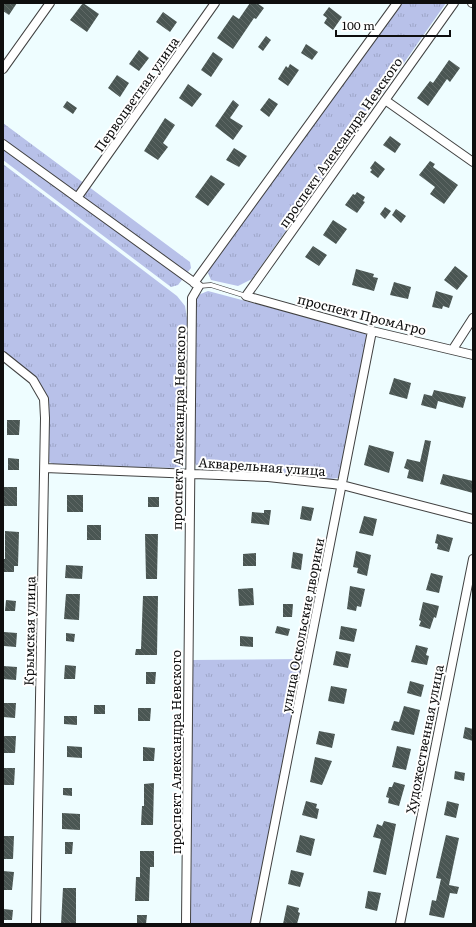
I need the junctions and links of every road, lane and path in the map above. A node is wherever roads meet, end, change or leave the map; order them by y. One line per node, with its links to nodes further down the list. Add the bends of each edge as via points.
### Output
1 (50, 3): 5 (street)
2 (215, 3): 9 (street, Первоцветная улица)
3 (397, 3): 10 (street, проспект Александра Невского)
4 (454, 3): 6 (street, проспект Александра Невского)
5 (3, 69)
6 (384, 100): 8 (street); 11 (street, проспект Александра Невского)
7 (3, 144): 9 (street)
8 (473, 162)
9 (77, 198): 10 (street)
10 (197, 285): 11 (lane, via 211,285); 18 (street, проспект Александра Невского, via 192,298)
11 (246, 296): 13 (street, проспект ПромАгро)
12 (473, 318): 14 (street)
13 (372, 331): 14 (street, проспект ПромАгро); 19 (street, улица Оскольские дворики)
14 (453, 349): 15 (street, проспект ПромАгро)
15 (473, 355)
16 (3, 356): 17 (street, Крымская улица, via 33,380 44,399)
17 (45, 468): 18 (street, Акварельная улица); 22 (street, Крымская улица)
18 (189, 473): 19 (street, Акварельная улица, via 268,477); 23 (street, проспект Александра Невского)
19 (342, 485): 20 (street, Акварельная улица); 24 (street, улица Оскольские дворики)
20 (473, 519)
21 (473, 559): 25 (street, Художественная улица)
22 (36, 924)
23 (186, 924)
24 (255, 924)
25 (400, 924)

